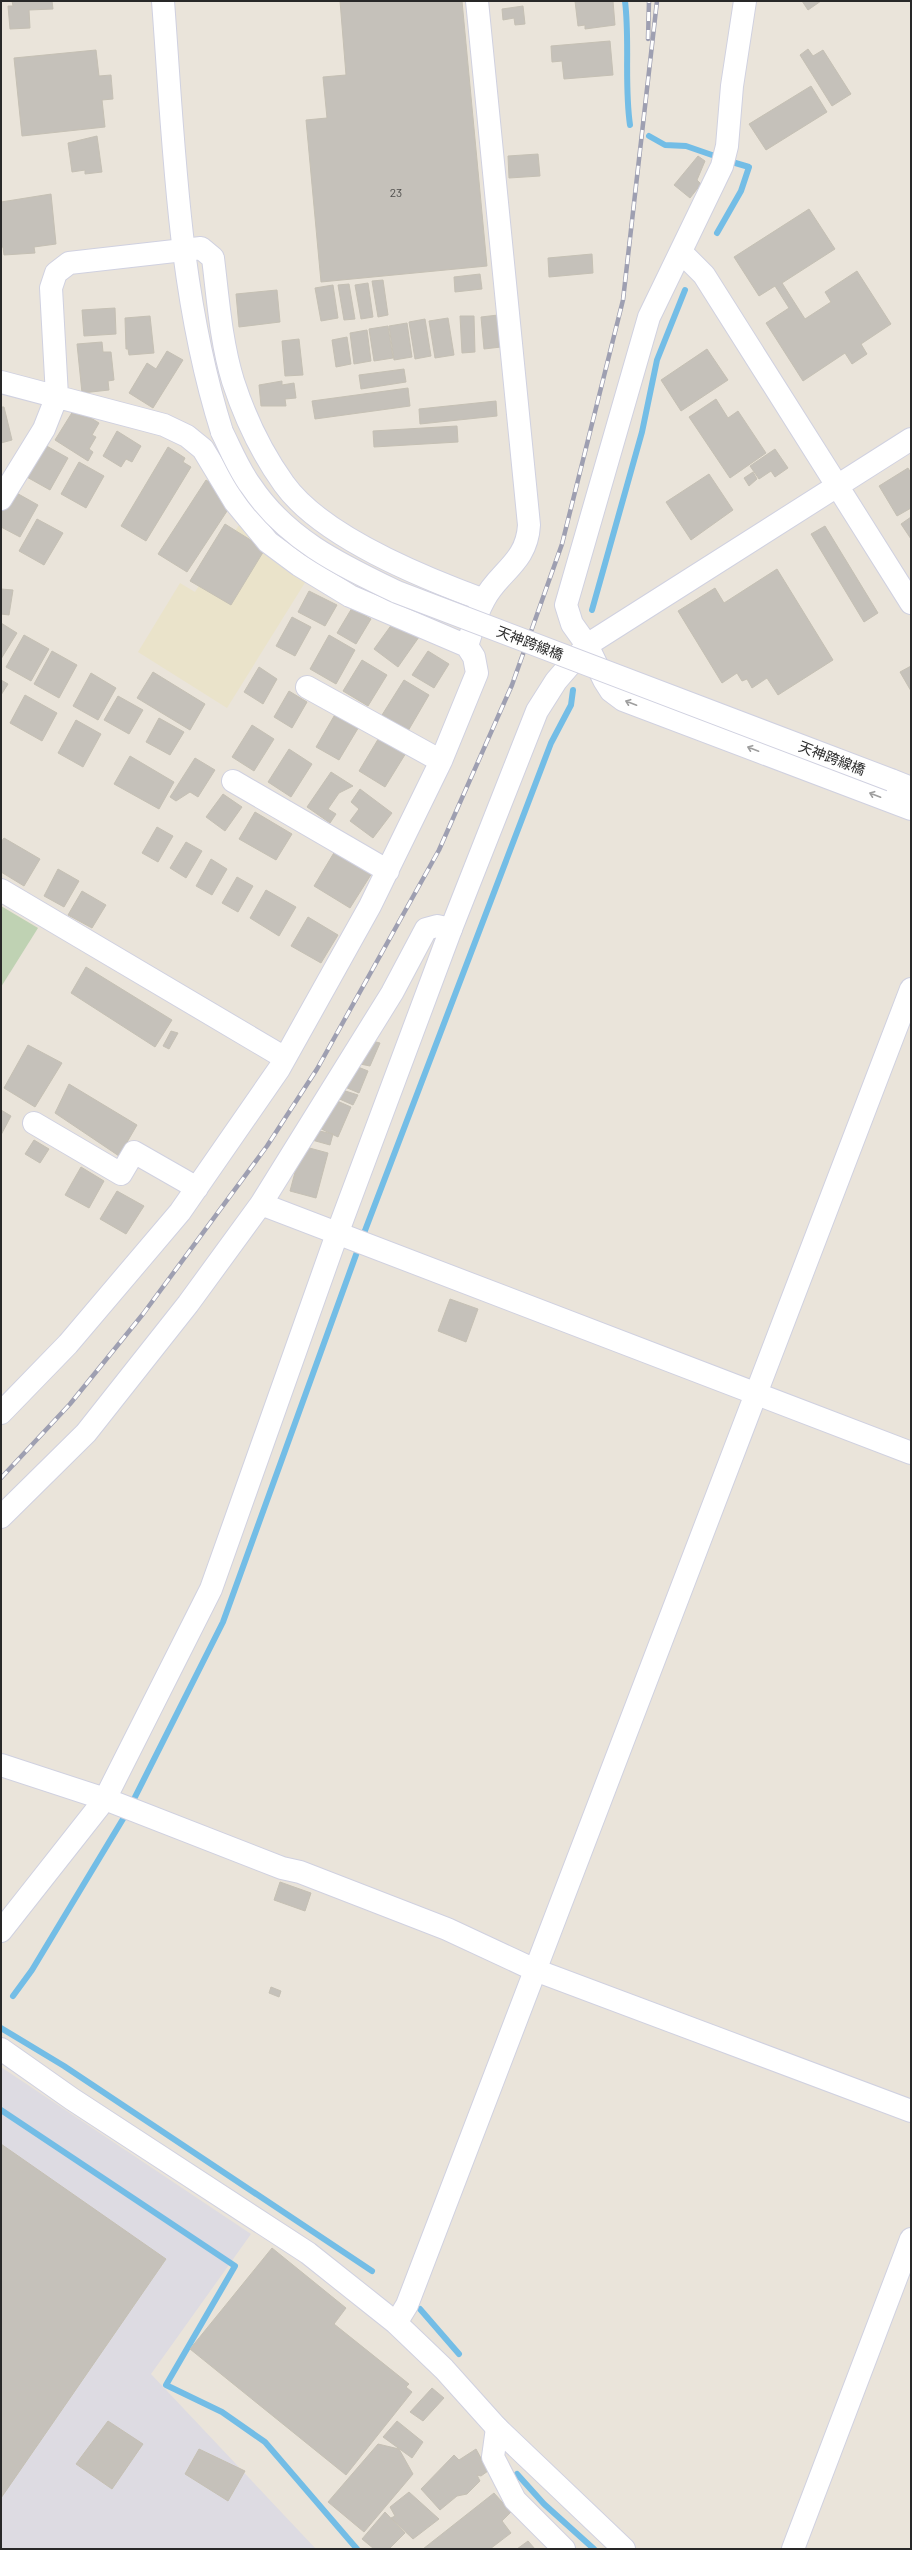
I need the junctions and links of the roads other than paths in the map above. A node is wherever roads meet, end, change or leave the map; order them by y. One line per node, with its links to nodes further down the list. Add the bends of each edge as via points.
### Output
1 (163, 1): 4 (street, 天神跨線橋)
2 (477, 1): 11 (street, via 529,525 528,537 520,554)
3 (745, 1): 5 (street, via 732,86 727,146 722,166)
4 (182, 249): 7 (street, via 69,262 56,273 51,288); 11 (street, via 201,248 213,258 233,380 254,436 285,485 318,518 369,550 449,587); 18 (street, 天神跨線橋, bridge, via 207,384 222,432 250,486 279,520 310,546 397,592)
5 (681, 252): 9 (street, via 704,275); 13 (street, via 649,317 566,606 572,624)
6 (1, 382): 7 (street)
7 (58, 396): 10 (street, via 44,430); 14 (street, via 164,425 187,436 203,449 235,502 268,542 299,565 350,596)
8 (911, 439): 9 (street)
9 (838, 487): 12 (street); 13 (street)
10 (1, 499)
11 (484, 600): 14 (street)
12 (911, 603)
13 (587, 645): 19 (street, one-way to 13, via 624,700 611,692); 22 (street, via 556,681 537,711)
14 (467, 646): 16 (street, via 474,657 477,673)
15 (307, 687): 16 (street)
16 (441, 761): 20 (street)
17 (233, 782): 20 (street)
18 (911, 788)
19 (911, 809)
20 (388, 871): 24 (street)
21 (1, 890): 24 (street)
22 (451, 929): 27 (street, via 438,926 426,930 392,993); 28 (street)
23 (911, 989): 29 (street)
24 (285, 1058): 26 (street)
25 (34, 1123): 26 (street, via 120,1174 134,1152)
26 (197, 1188): 30 (street, via 180,1212 68,1344)
27 (261, 1204): 28 (street); 32 (street, via 188,1304 86,1433)
28 (351, 1239): 29 (street); 34 (street, via 211,1589)
29 (755, 1394): 31 (street); 36 (street)
30 (1, 1413)
31 (911, 1453)
32 (1, 1517)
33 (1, 1765): 34 (street)
34 (110, 1801): 35 (street); 36 (street, via 447,1929)
35 (1, 1931)
36 (535, 1970): 38 (street); 40 (street, via 407,2305)
37 (1, 2049): 40 (street, via 72,2099 308,2254)
38 (911, 2111)
39 (911, 2240): 44 (street)
40 (396, 2323): 41 (street, via 444,2369)
41 (497, 2428): 42 (street, via 493,2457 515,2500); 43 (street)
42 (564, 2549)
43 (624, 2549)
44 (793, 2549)

